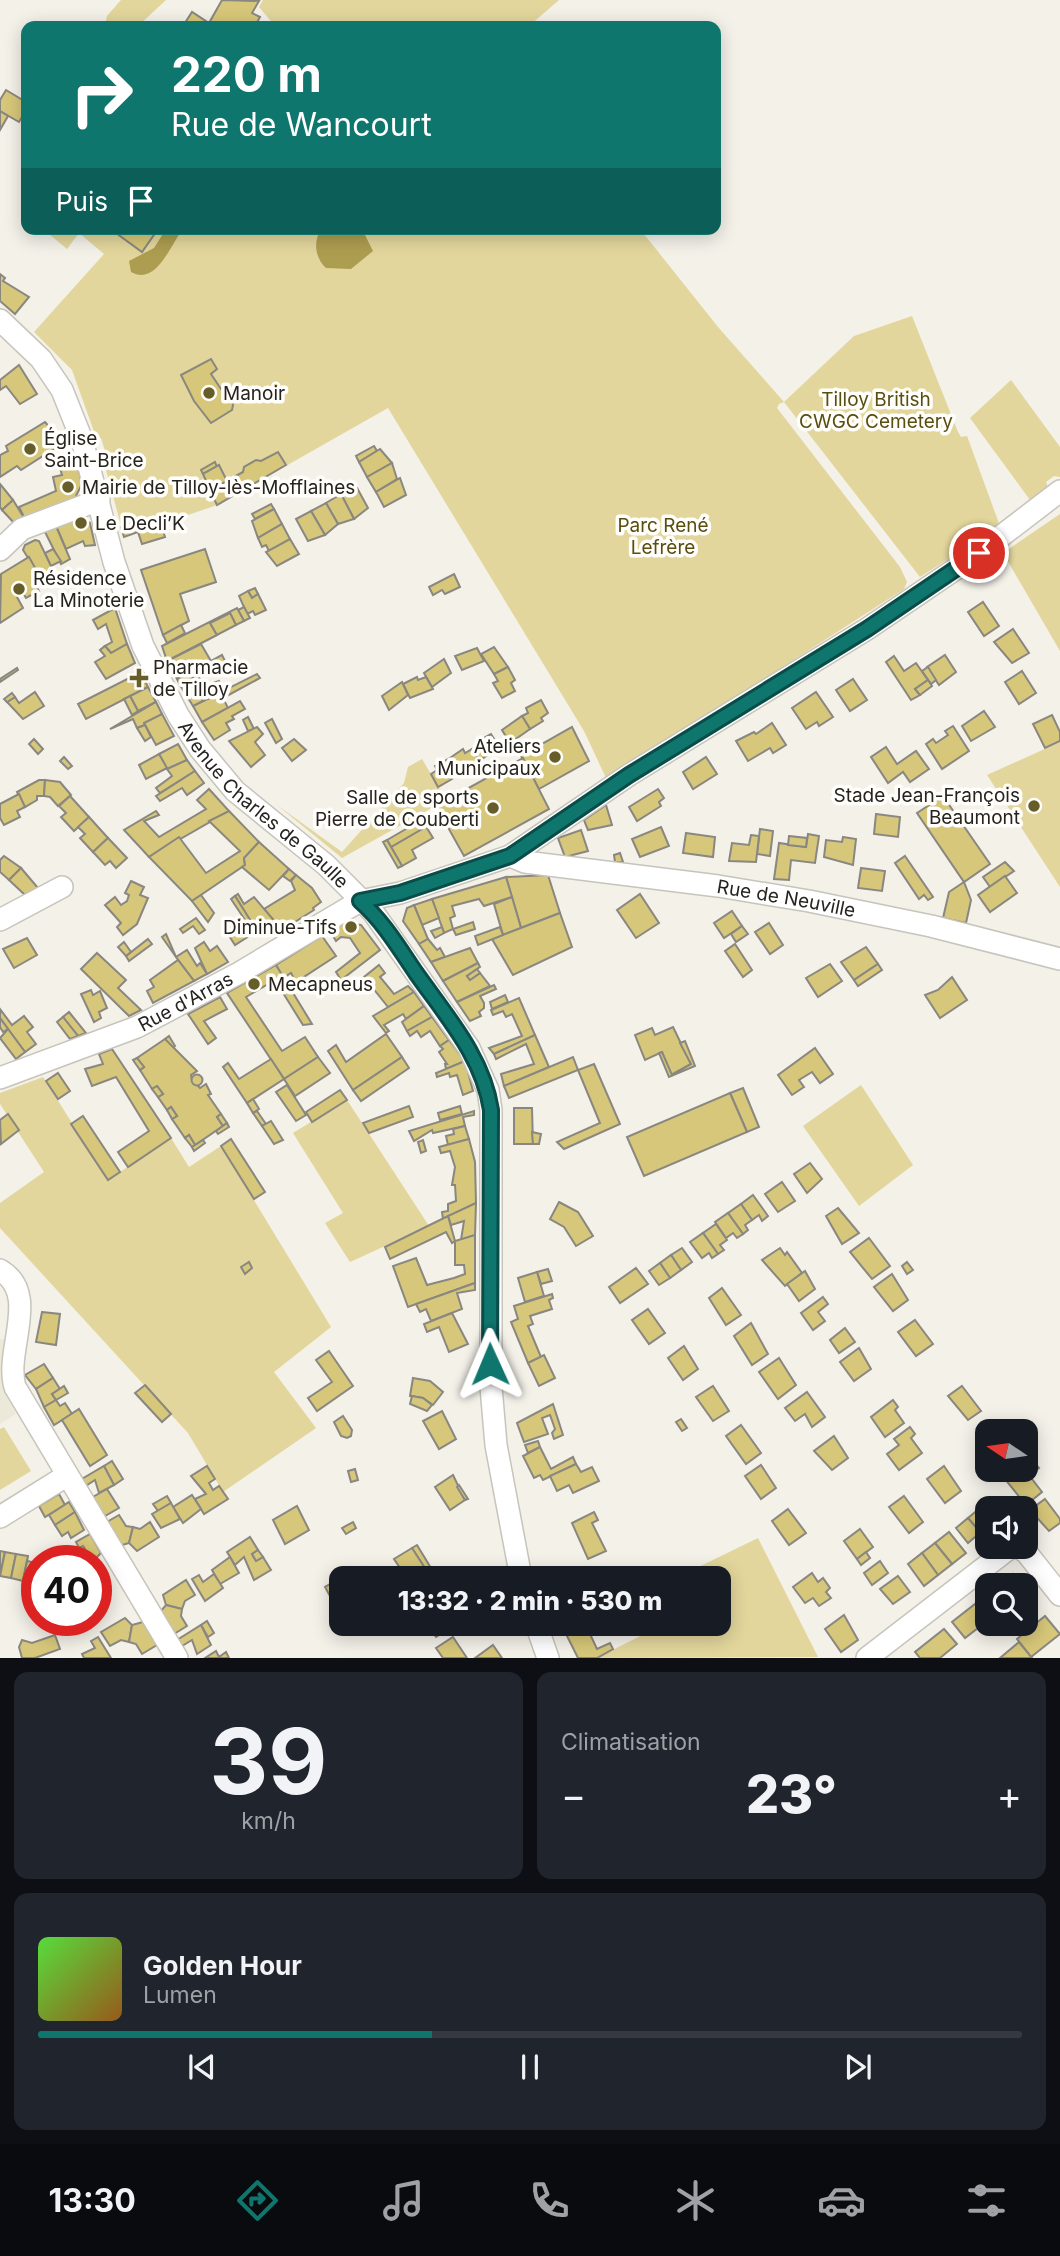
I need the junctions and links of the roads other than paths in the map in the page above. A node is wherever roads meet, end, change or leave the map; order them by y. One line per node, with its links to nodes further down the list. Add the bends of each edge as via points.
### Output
1 (0, 320): 3 (street, Avenue Charles de Gaulle, via 41,359 62,390)
2 (1060, 492): 5 (street, Rue d'Arras, via 867,629 629,775)
3 (99, 500): 4 (street, via 22,530); 7 (street, Avenue Charles de Gaulle, via 114,562 143,646 200,749 235,792 318,859)
4 (0, 551)
5 (510, 856): 7 (street, Rue d'Arras, via 400,893); 9 (street, Rue de Neuville, via 525,862 705,884 867,912)
6 (62, 887): 8 (street)
7 (360, 901): 10 (street, Rue d'Arras, via 137,1027); 16 (street, Avenue Charles de Gaulle, via 384,926 469,1048 488,1090 491,1387 496,1445)
8 (0, 920)
9 (1060, 959)
10 (0, 1078)
11 (0, 1270): 12 (street, via 18,1288 20,1301 13,1354 15,1387)
12 (66, 1476): 13 (street); 19 (street)
13 (0, 1517)
14 (995, 1559): 21 (street)
15 (1032, 1559): 17 (street)
16 (519, 1566)
17 (1060, 1595)
18 (541, 1636): 20 (street)
19 (177, 1657)
20 (548, 1657)
21 (867, 1657)

